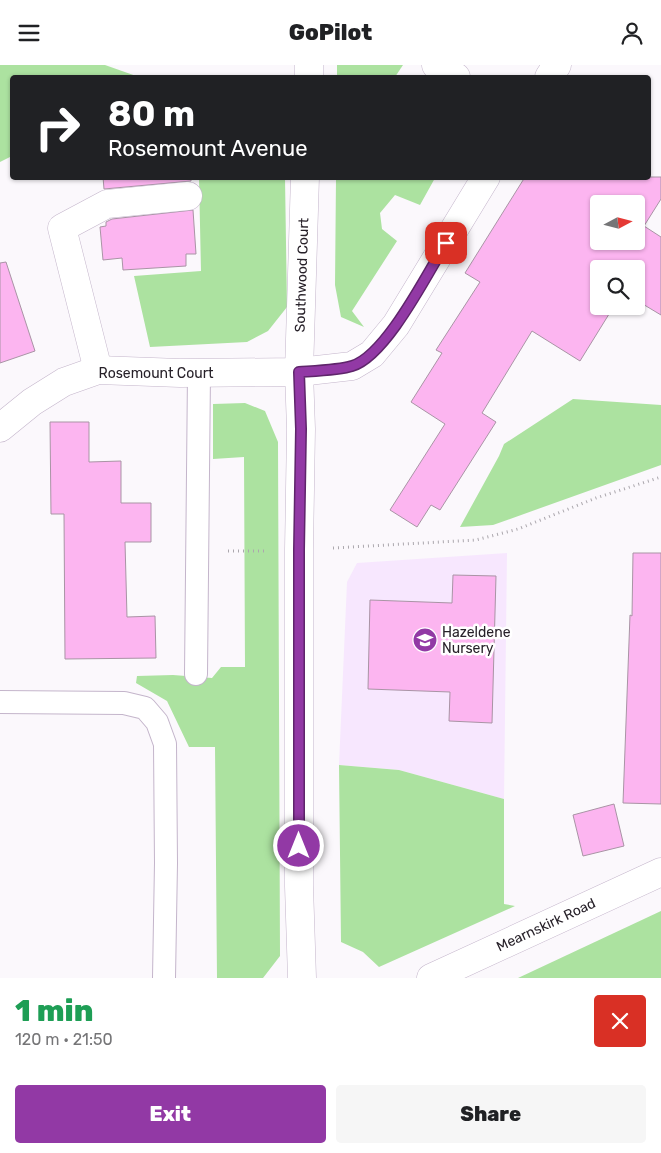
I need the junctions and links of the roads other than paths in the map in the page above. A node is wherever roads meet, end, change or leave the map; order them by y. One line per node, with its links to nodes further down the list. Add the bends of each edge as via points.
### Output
1 (436, 65): 2 (street)
2 (453, 75)
3 (305, 180): 7 (street, Southwood Court)
4 (484, 180): 7 (street, Rosemount Court, via 396,325 372,355 352,366)
5 (188, 196): 6 (street, via 107,205 62,228)
6 (98, 370): 8 (street, Rosemount Court); 9 (street, Rosemount Court, via 64,382)
7 (299, 372): 8 (street, Rosemount Court); 14 (street, Southwood Court, via 299,886)
8 (200, 373): 10 (lane)
9 (0, 428)
10 (196, 674)
11 (0, 701): 13 (lane, via 124,703 145,708 157,722 164,744)
12 (661, 872): 15 (street, Mearnskirk Road)
13 (164, 978)
14 (302, 978)
15 (431, 978)

